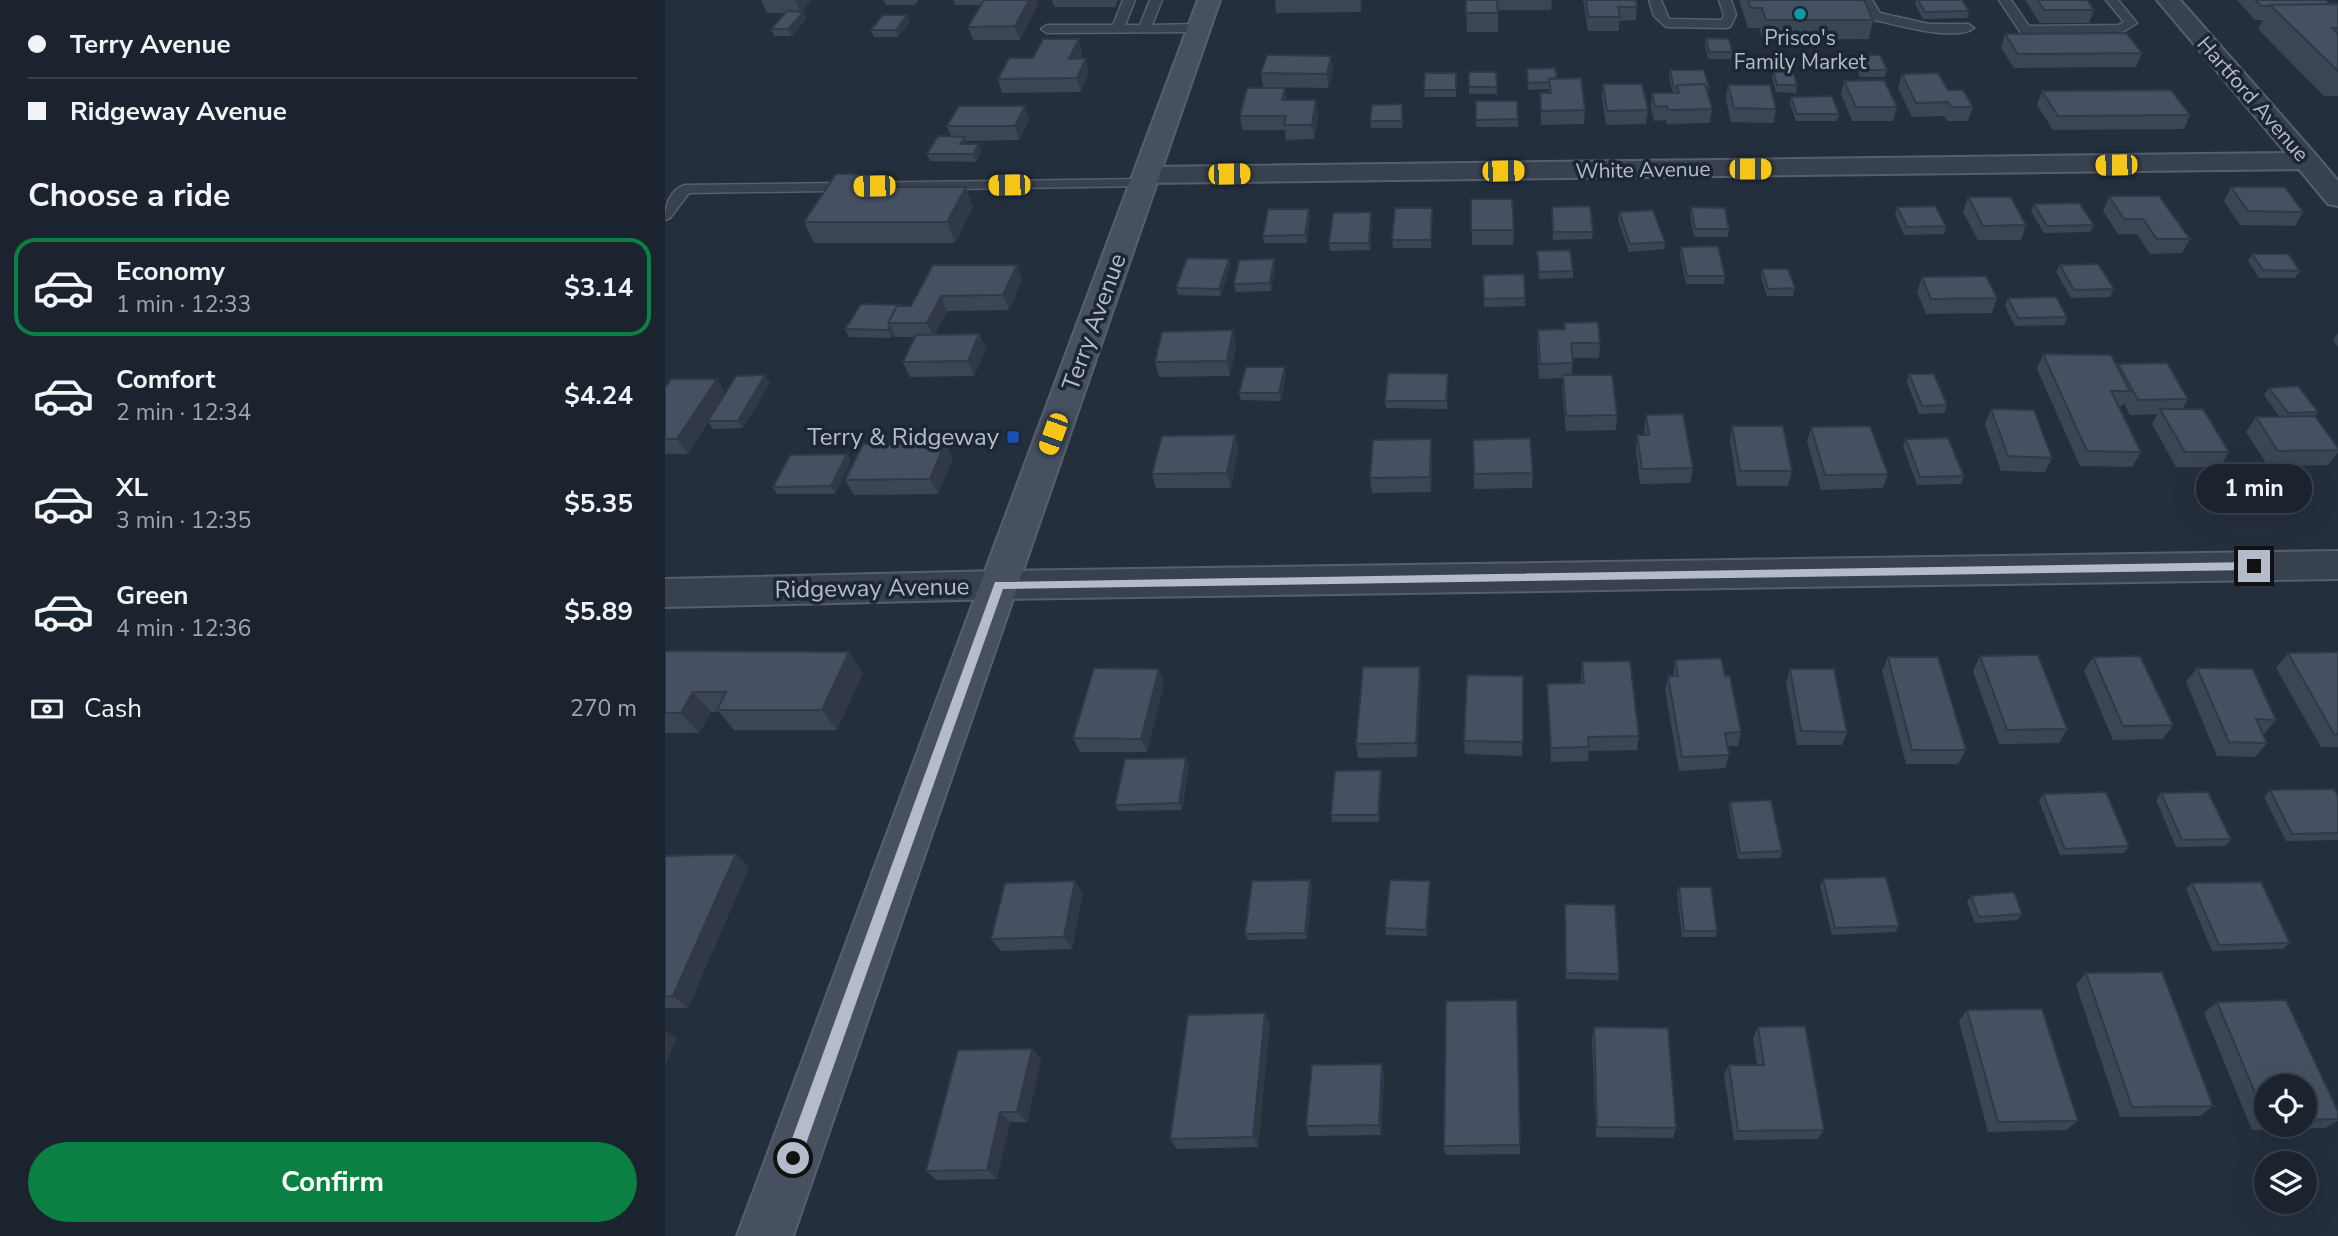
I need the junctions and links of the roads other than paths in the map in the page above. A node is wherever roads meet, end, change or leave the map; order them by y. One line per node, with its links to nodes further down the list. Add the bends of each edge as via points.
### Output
1 (1129, 0): 12 (lane)
2 (1156, 0): 13 (lane)
3 (1655, 0): 4 (lane, via 1666,23 1706,25 1726,24 1730,15)
4 (1725, 0)
5 (1866, 0): 10 (lane, via 1875,16 1929,28)
6 (2005, 0): 7 (lane, via 2025,30 2121,29 2131,23)
7 (2112, 0)
8 (2168, 0): 14 (street, Hartford Avenue)
9 (1204, 14): 13 (lane); 15 (street, Terry Avenue)
10 (1968, 28)
11 (1047, 29): 12 (lane)
12 (1117, 29): 13 (lane)
13 (1144, 29)
14 (2307, 162): 15 (street, White Avenue); 16 (street, Hartford Avenue)
15 (1145, 179): 17 (lane, via 685,188); 19 (street, Terry Avenue)
16 (2338, 198)
17 (665, 215)
18 (2338, 565): 19 (street, Ridgeway Avenue)
19 (999, 585): 20 (street, Ridgeway Avenue); 21 (street, Terry Avenue)
20 (665, 593)
21 (765, 1236)

